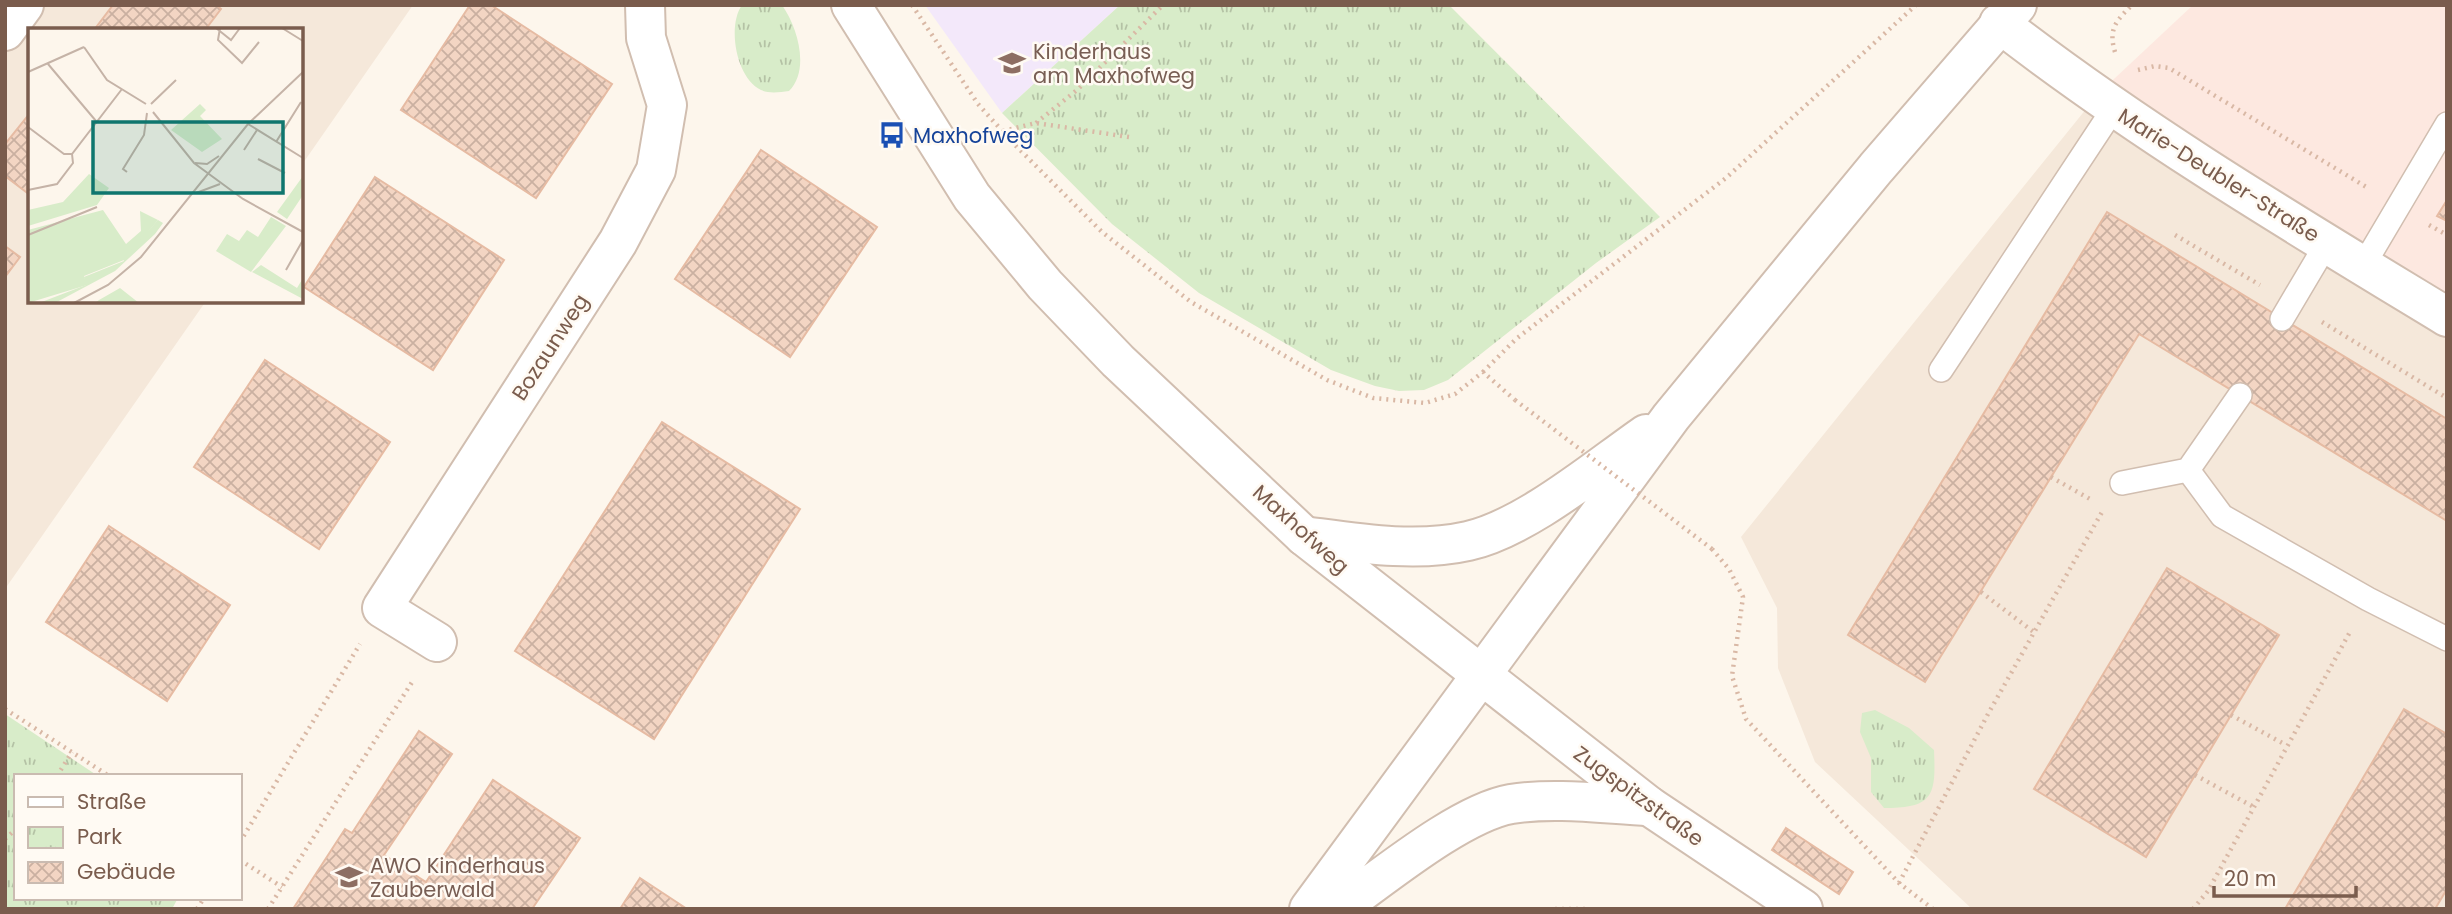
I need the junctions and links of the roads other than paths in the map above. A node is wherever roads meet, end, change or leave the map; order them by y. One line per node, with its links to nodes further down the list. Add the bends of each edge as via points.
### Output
1 (24, 5): 5 (street)
2 (645, 5): 19 (street, Bozaunweg, via 646,38 667,105 656,170 618,242 382,608)
3 (851, 5): 17 (street, Maxhofweg, via 972,198 1045,285)
4 (2008, 14): 6 (street, Marie-Deubler-Straße); 14 (street)
5 (5, 31)
6 (2121, 91): 8 (street, Marie-Deubler-Straße, via 2174,149); 12 (lane)
7 (2447, 124): 9 (lane)
8 (2327, 243): 9 (street, Marie-Deubler-Straße); 11 (lane)
9 (2363, 266): 10 (street, Marie-Deubler-Straße)
10 (2447, 317)
11 (2283, 319)
12 (1941, 370)
13 (2240, 395): 15 (lane)
14 (1671, 417): 17 (street, via 1538,509 1469,541 1422,546); 20 (street)
15 (2188, 470): 16 (lane); 18 (lane, via 2222,516)
16 (2122, 483)
17 (1304, 536): 20 (street, Maxhofweg)
18 (2447, 639)
19 (437, 642)
20 (1480, 676): 21 (street, Zugspitzstraße); 22 (street)
21 (1649, 806): 23 (street, via 1550,801 1508,805 1474,817); 24 (street, Zugspitzstraße)
22 (1310, 909)
23 (1338, 909)
24 (1803, 909)

